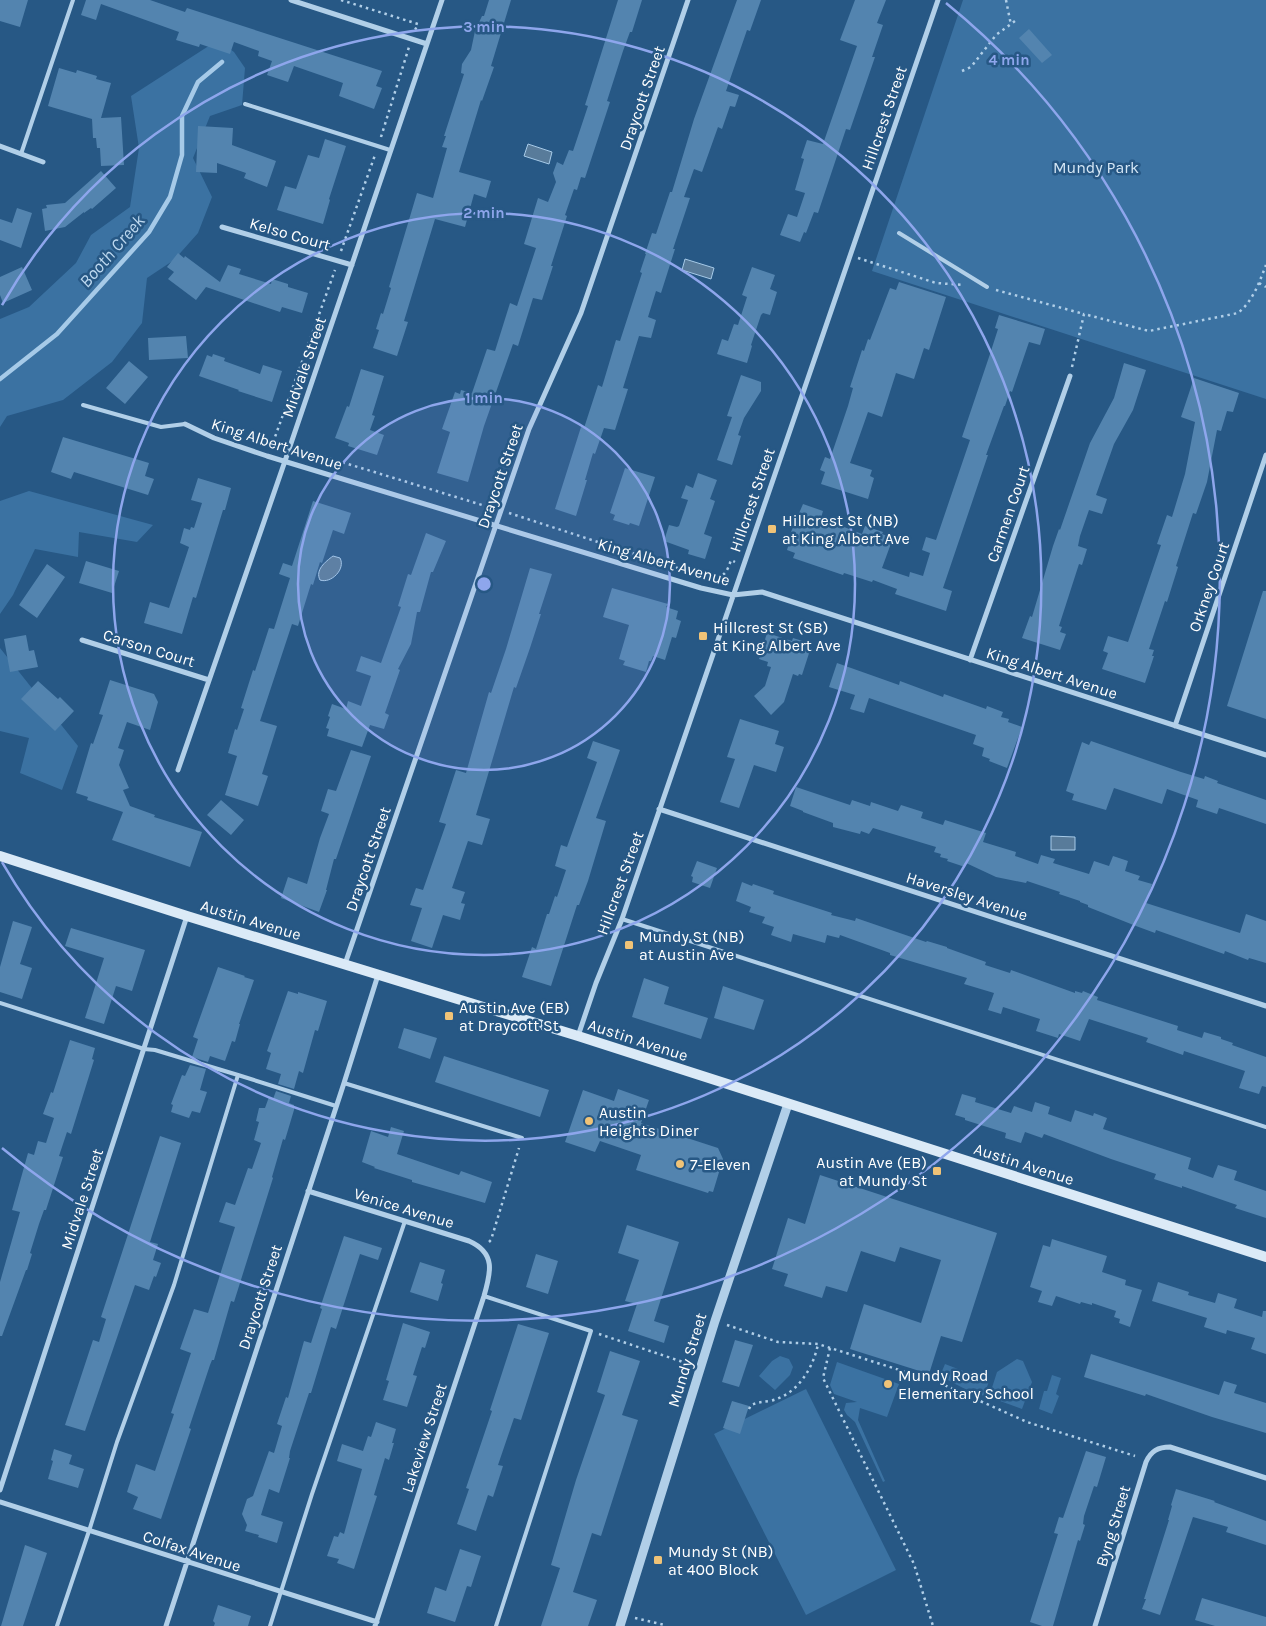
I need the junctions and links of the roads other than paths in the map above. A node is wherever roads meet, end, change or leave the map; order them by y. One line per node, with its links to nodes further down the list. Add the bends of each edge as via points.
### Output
1 (73, 0): 10 (lane)
2 (291, 0): 6 (street)
3 (442, 0): 6 (street, Midvale Street)
4 (688, 0): 21 (street, Draycott Street, via 584,306 534,416)
5 (938, 0): 22 (street, Hillcrest Street)
6 (427, 44): 9 (street, Midvale Street)
7 (245, 104): 9 (lane)
8 (0, 146): 10 (street)
9 (390, 150): 14 (street, Midvale Street)
10 (21, 154): 11 (street)
11 (43, 162)
12 (222, 227): 14 (street, Kelso Court)
13 (899, 233): 15 (lane)
14 (352, 265): 20 (street, Midvale Street)
15 (987, 287)
16 (1070, 376): 24 (street, Carmen Court)
17 (83, 405): 18 (lane, King Albert Avenue, via 161,427)
18 (185, 424): 20 (street, King Albert Avenue, via 214,438)
19 (1266, 455): 26 (street, Orkney Court)
20 (286, 461): 21 (street, King Albert Avenue); 25 (street, Midvale Street)
21 (496, 526): 22 (street, King Albert Avenue); 33 (street, Draycott Street)
22 (733, 595): 24 (street, King Albert Avenue, via 762,592); 29 (street, Hillcrest Street)
23 (82, 640): 25 (street, Carson Court)
24 (970, 660): 26 (street, King Albert Avenue)
25 (209, 680): 28 (street, Midvale Street)
26 (1175, 726): 27 (street, King Albert Avenue)
27 (1266, 755)
28 (178, 770)
29 (660, 809): 32 (street, Hillcrest Street); 36 (street, Haversley Avenue)
30 (0, 856): 31 (main road, Austin Avenue)
31 (187, 916): 33 (main road, Austin Avenue); 38 (street, Midvale Street)
32 (622, 918): 37 (street, Hillcrest Street); 43 (lane)
33 (345, 965): 34 (main road, Austin Avenue)
34 (378, 975): 37 (main road, Austin Avenue); 40 (street, Draycott Street)
35 (0, 1003): 38 (lane)
36 (1266, 1006)
37 (578, 1036): 41 (main road, Austin Avenue)
38 (144, 1049): 39 (lane); 51 (street, Midvale Street)
39 (238, 1076): 42 (lane); 53 (lane, via 174,1285 117,1442)
40 (344, 1083): 42 (street, Draycott Street); 44 (lane)
41 (788, 1104): 48 (main road, Austin Avenue); 61 (street, Mundy Street, via 715,1321)
42 (336, 1106): 45 (street, Draycott Street)
43 (1266, 1127)
44 (522, 1138)
45 (308, 1191): 46 (street, Venice Avenue); 54 (street, Draycott Street)
46 (404, 1221): 47 (street, Venice Avenue, via 469,1241 482,1248); 55 (lane)
47 (488, 1257): 49 (street, Lakeview Street, via 491,1268)
48 (1266, 1257)
49 (484, 1296): 56 (street, Lakeview Street); 60 (lane, via 591,1331)
50 (1266, 1478): 62 (street, Byng Street, via 1170,1447 1154,1451 1146,1462)
51 (0, 1490)
52 (0, 1502): 53 (street, Colfax Avenue)
53 (90, 1531): 54 (street, Colfax Avenue); 57 (lane)
54 (187, 1562): 55 (street, Colfax Avenue); 58 (street, Draycott Street)
55 (281, 1593): 56 (street, Colfax Avenue); 59 (lane)
56 (376, 1624)
57 (57, 1626)
58 (166, 1626)
59 (270, 1626)
60 (496, 1626)
61 (620, 1626)
62 (1095, 1626)

